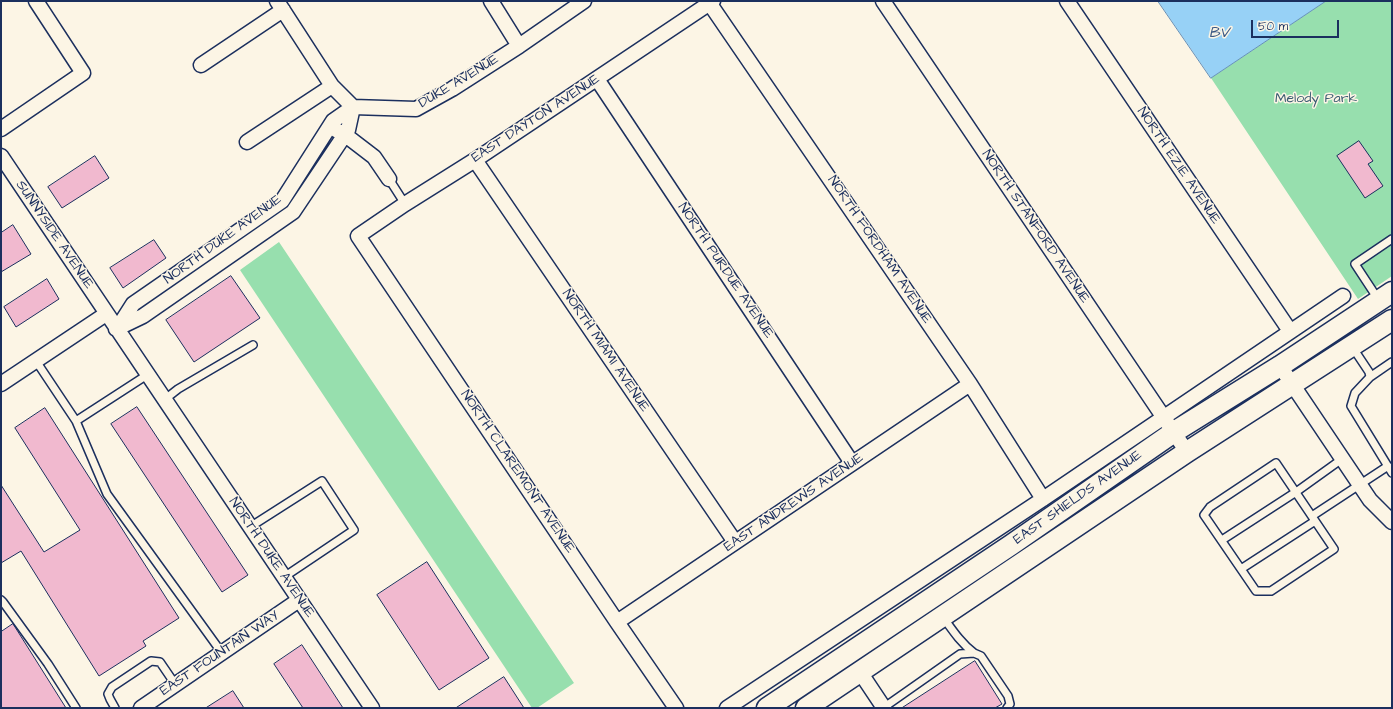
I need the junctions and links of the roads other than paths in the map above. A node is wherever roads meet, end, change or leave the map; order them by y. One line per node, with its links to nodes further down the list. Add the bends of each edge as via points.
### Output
1 (36, 1): 14 (street, via 83,73)
2 (491, 1): 8 (street)
3 (584, 1): 8 (street, DUKE AVENUE)
4 (883, 1): 41 (street, NORTH STANFORD AVENUE)
5 (1067, 1): 28 (street, NORTH EZIE AVENUE)
6 (712, 2): 10 (street, EAST DAYTON AVENUE); 37 (street, NORTH FORDHAM AVENUE)
7 (280, 6): 9 (street); 11 (street)
8 (519, 46): 12 (street, DUKE AVENUE, via 416,109)
9 (201, 65)
10 (597, 79): 18 (street, EAST DAYTON AVENUE); 44 (street, NORTH PURDUE AVENUE)
11 (332, 86): 12 (street); 16 (street)
12 (353, 107): 13 (street, NORTH DUKE AVENUE, via 333,121); 15 (street, NORTH DUKE AVENUE, via 348,130)
13 (331, 126): 15 (street); 27 (street, NORTH DUKE AVENUE, via 282,201 133,304)
14 (1, 129)
15 (344, 134): 19 (street, via 374,157); 27 (street, NORTH DUKE AVENUE, via 294,212 143,316)
16 (247, 142)
17 (1, 156): 25 (street, SUNNYSIDE AVENUE)
18 (475, 160): 20 (street, EAST DAYTON AVENUE); 53 (street, NORTH MIAMI AVENUE)
19 (389, 179): 20 (lane)
20 (405, 204): 21 (street, EAST DAYTON AVENUE)
21 (358, 236): 58 (street, NORTH CLAREMONT AVENUE)
22 (1392, 239): 24 (lane, via 1355,264)
23 (1343, 296): 28 (street, EAST SHIELDS AVENUE)
24 (1386, 297): 33 (main road, EAST SHIELDS AVENUE)
25 (106, 314): 27 (street, NORTH DUKE AVENUE); 31 (street)
26 (1392, 320): 30 (main road, EAST SHIELDS AVENUE)
27 (116, 329): 34 (street, NORTH DUKE AVENUE)
28 (1290, 331): 41 (street, EAST SHIELDS AVENUE)
29 (254, 345): 39 (lane, via 178,389)
30 (1352, 346): 35 (lane); 38 (main road, EAST SHIELDS AVENUE)
31 (36, 361): 36 (street); 40 (lane)
32 (1392, 362): 35 (lane)
33 (1280, 366): 38 (street); 41 (main road, EAST SHIELDS AVENUE)
34 (147, 375): 39 (street, NORTH DUKE AVENUE); 40 (lane)
35 (1370, 377): 45 (lane, via 1356,393 1351,406)
36 (1, 384)
37 (970, 384): 44 (street, EAST ANDREWS AVENUE); 48 (street, NORTH FORDHAM AVENUE)
38 (1291, 384): 42 (main road, EAST SHIELDS AVENUE); 43 (street)
39 (164, 400): 51 (street, NORTH DUKE AVENUE)
40 (76, 421): 60 (lane, via 107,494)
41 (1168, 425): 42 (street, NORTH STANFORD AVENUE); 48 (street, EAST SHIELDS AVENUE); 70 (main road, EAST SHIELDS AVENUE, via 1011,545)
42 (1187, 452): 59 (main road, EAST SHIELDS AVENUE)
43 (1342, 459): 46 (street); 47 (lane)
44 (852, 463): 53 (street, EAST ANDREWS AVENUE)
45 (1390, 469): 46 (lane)
46 (1359, 485): 49 (lane); 50 (street)
47 (1296, 492): 49 (lane); 52 (lane); 52 (lane, via 1276,463 1210,507 1204,515)
48 (1043, 499): 69 (street, EAST SHIELDS AVENUE)
49 (1314, 519): 54 (lane); 54 (lane, via 1334,549 1271,591 1256,591)
50 (1392, 522)
51 (250, 527): 55 (street, NORTH DUKE AVENUE); 55 (lane, via 322,481 354,530)
52 (1222, 540): 54 (lane)
53 (735, 542): 58 (street, EAST ANDREWS AVENUE)
54 (1241, 569)
55 (284, 577): 57 (street, NORTH DUKE AVENUE)
56 (1, 600): 64 (lane, via 48,664)
57 (299, 600): 60 (street, EAST FOUNTAIN WAY); 67 (street, NORTH DUKE AVENUE)
58 (617, 622): 68 (street, NORTH CLAREMONT AVENUE)
59 (947, 623): 61 (lane, via 958,639); 62 (main road, EAST SHIELDS AVENUE)
60 (222, 653): 63 (street, EAST FOUNTAIN WAY)
61 (974, 653): 72 (lane, via 960,654); 73 (lane, via 981,656 1008,696 1010,704)
62 (860, 672): 71 (main road, EAST SHIELDS AVENUE); 72 (street)
63 (175, 684): 65 (lane, via 160,662 151,661 112,687 108,694); 66 (street, EAST FOUNTAIN WAY)
64 (76, 708)
65 (116, 708)
66 (141, 708)
67 (372, 708)
68 (676, 708)
69 (727, 708)
70 (767, 708)
71 (806, 708)
72 (884, 708)
73 (1007, 708)

